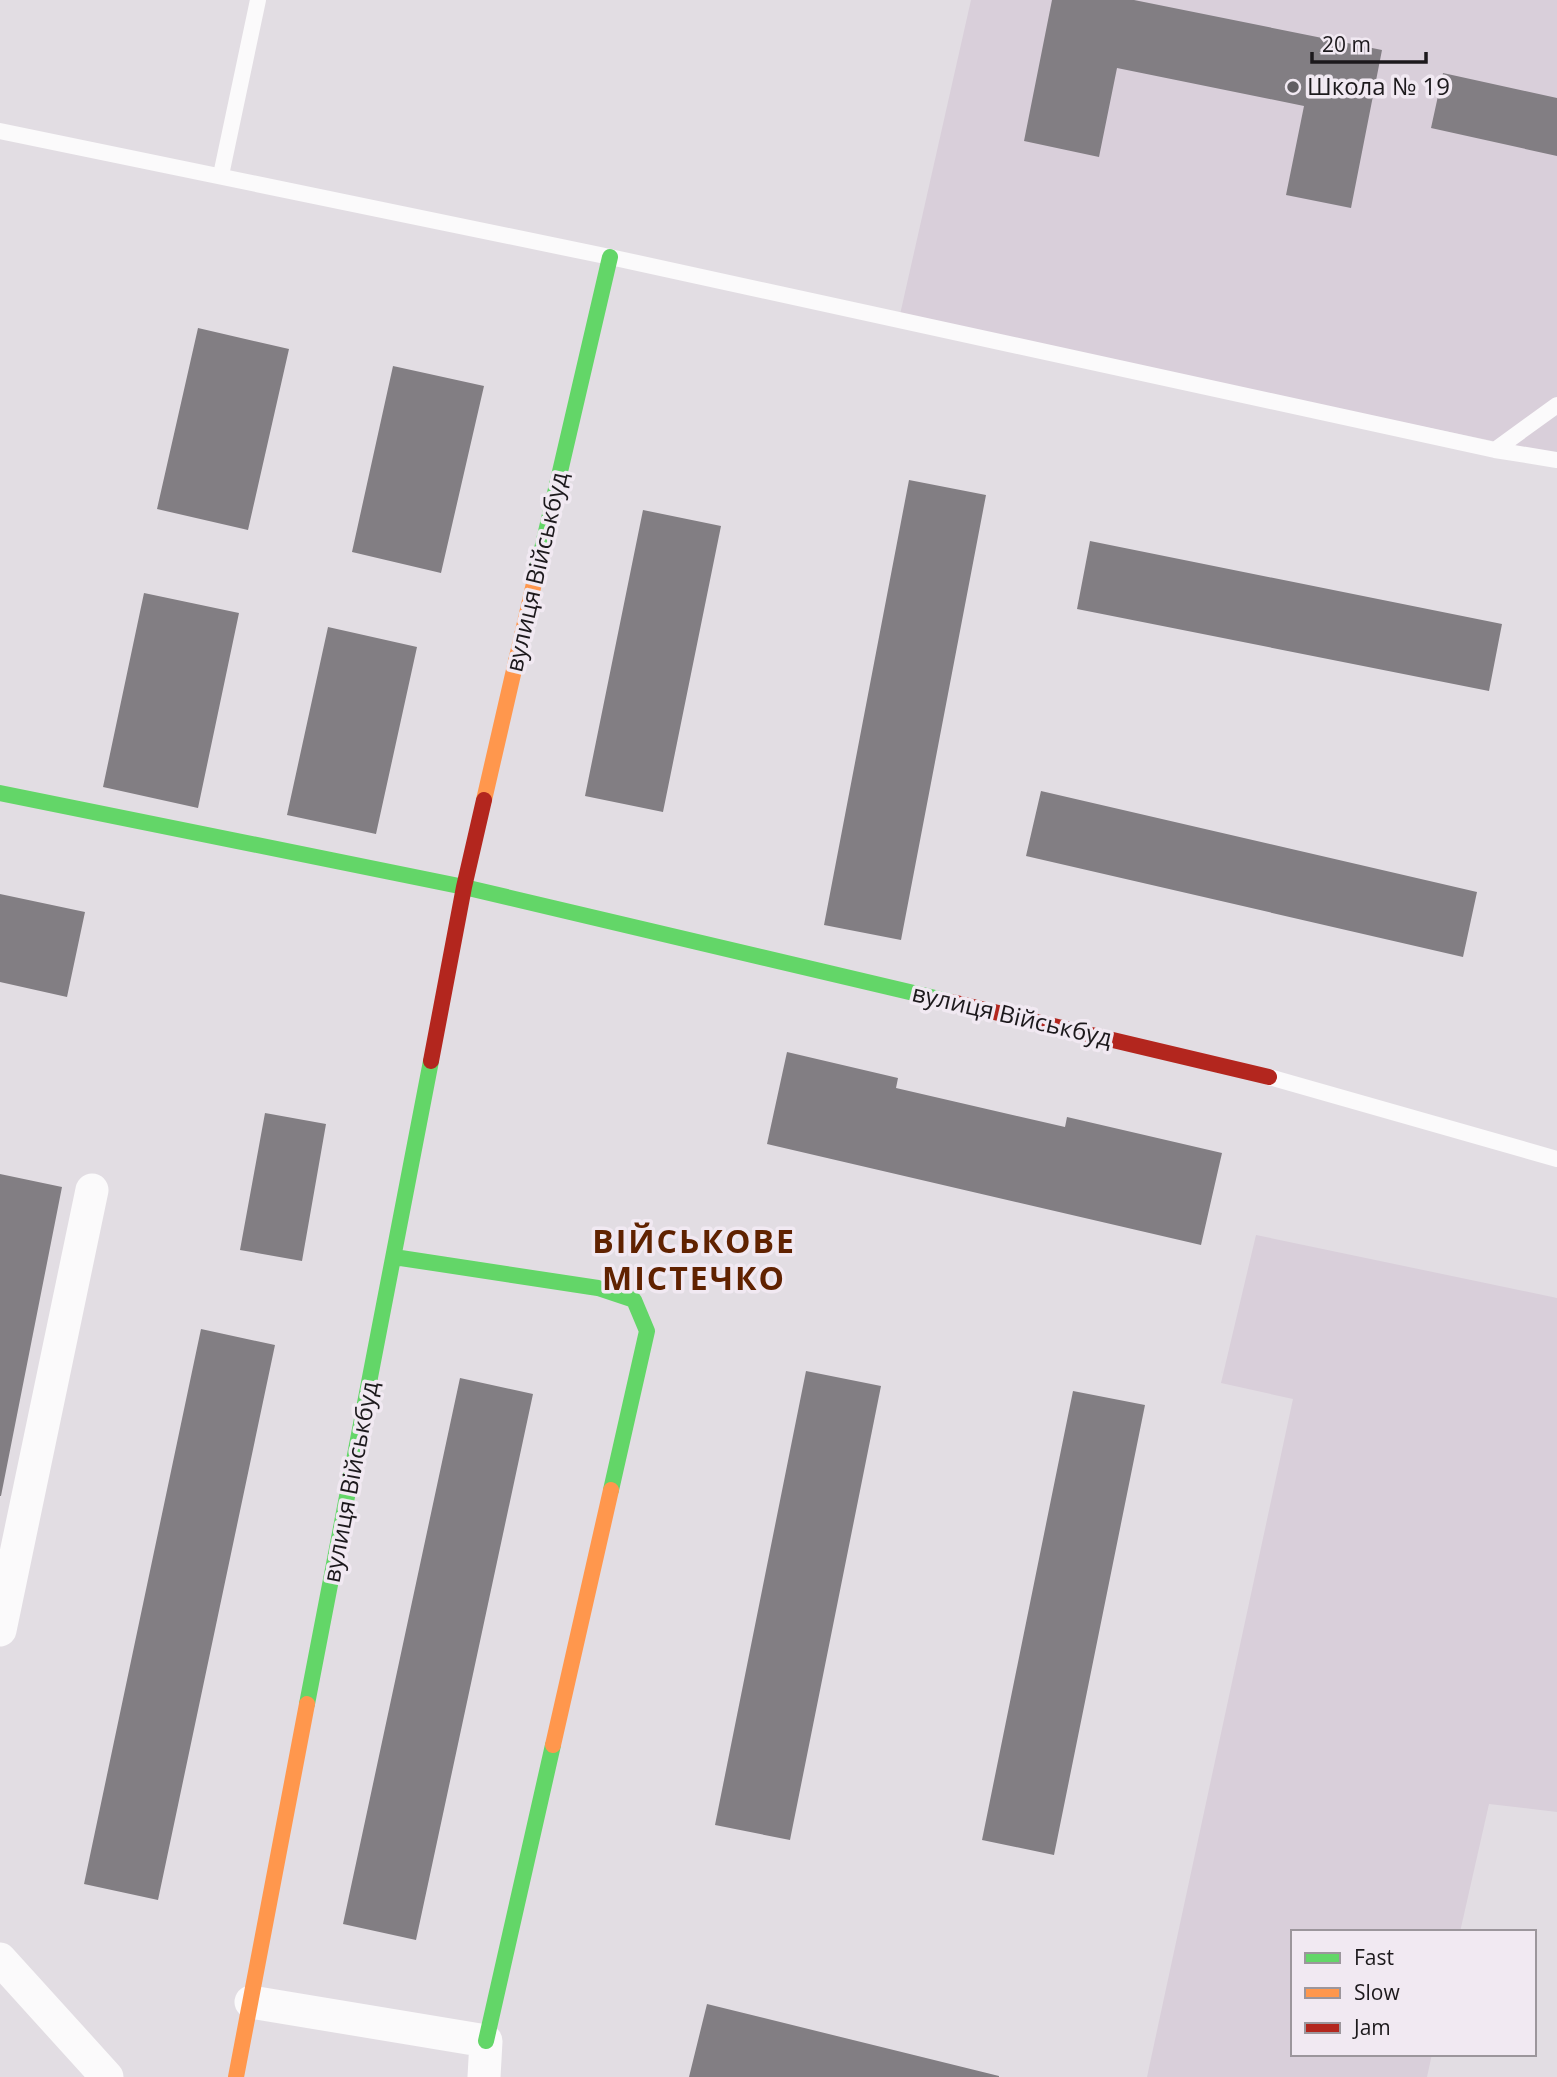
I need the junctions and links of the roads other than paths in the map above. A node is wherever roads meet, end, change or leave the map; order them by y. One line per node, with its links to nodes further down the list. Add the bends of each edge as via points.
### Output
1 (258, 0): 3 (lane)
2 (0, 131): 3 (lane)
3 (221, 175): 4 (lane)
4 (610, 257): 6 (lane); 9 (street, вулиця Військбуд)
5 (1557, 405): 6 (lane)
6 (1495, 450): 7 (lane)
7 (1557, 460)
8 (0, 793): 9 (street, вулиця Військбуд)
9 (464, 887): 10 (street, вулиця Військбуд); 13 (street, вулиця Військбуд)
10 (1269, 1077): 11 (lane, вулиця Військбуд)
11 (1557, 1159)
12 (92, 1191): 14 (street)
13 (394, 1258): 16 (street, вулиця Військбуд); 17 (street, via 598,1288 634,1300 647,1331)
14 (0, 1630)
15 (0, 1959): 18 (street)
16 (251, 2002): 17 (street); 19 (street, вулиця Військбуд)
17 (486, 2041): 20 (street)
18 (107, 2077)
19 (236, 2077)
20 (484, 2077)

